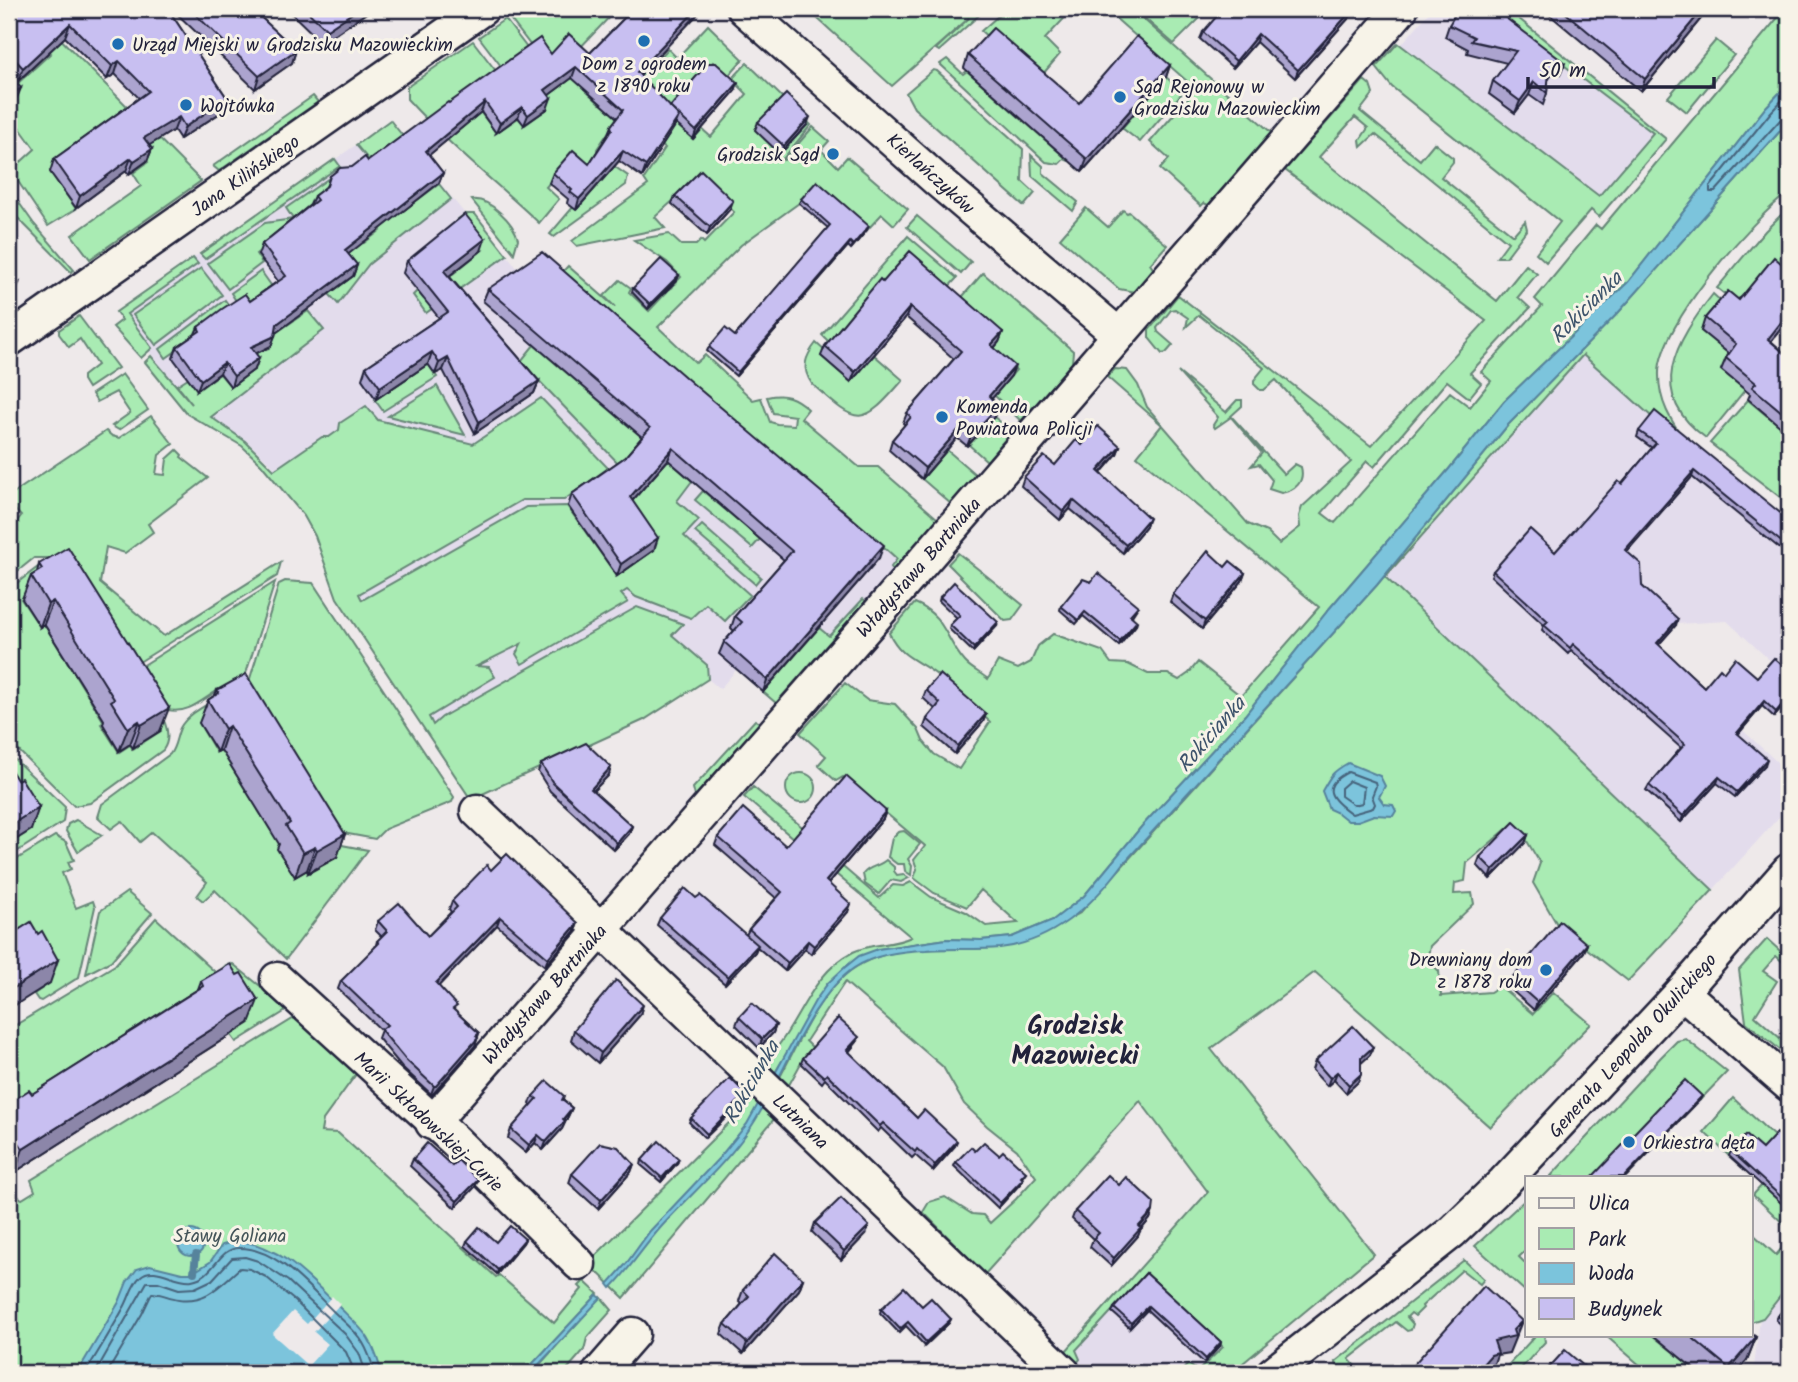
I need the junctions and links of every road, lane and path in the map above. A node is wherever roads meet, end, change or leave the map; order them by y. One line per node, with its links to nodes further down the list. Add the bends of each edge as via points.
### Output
1 (482, 9): 5 (street, Jana Kilińskiego)
2 (744, 9): 4 (street, Kierlańczyków)
3 (1401, 9): 4 (street, Władysława Bartniaka)
4 (1119, 335): 8 (street, Władysława Bartniaka)
5 (9, 340)
6 (477, 811): 8 (street, Lutniana)
7 (1789, 870): 10 (street, Generała Leopolda Okulickiego)
8 (601, 929): 12 (street, Władysława Bartniaka); 16 (street, Lutniana)
9 (276, 979): 12 (street, Marii Skłodowskiej-Curie)
10 (1682, 992): 11 (street); 17 (street, Generała Leopolda Okulickiego, via 1538,1148 1452,1232)
11 (1789, 1085)
12 (432, 1122): 13 (street, Marii Skłodowskiej-Curie)
13 (579, 1264)
14 (633, 1334): 15 (street)
15 (599, 1373)
16 (1064, 1373)
17 (1273, 1373)

